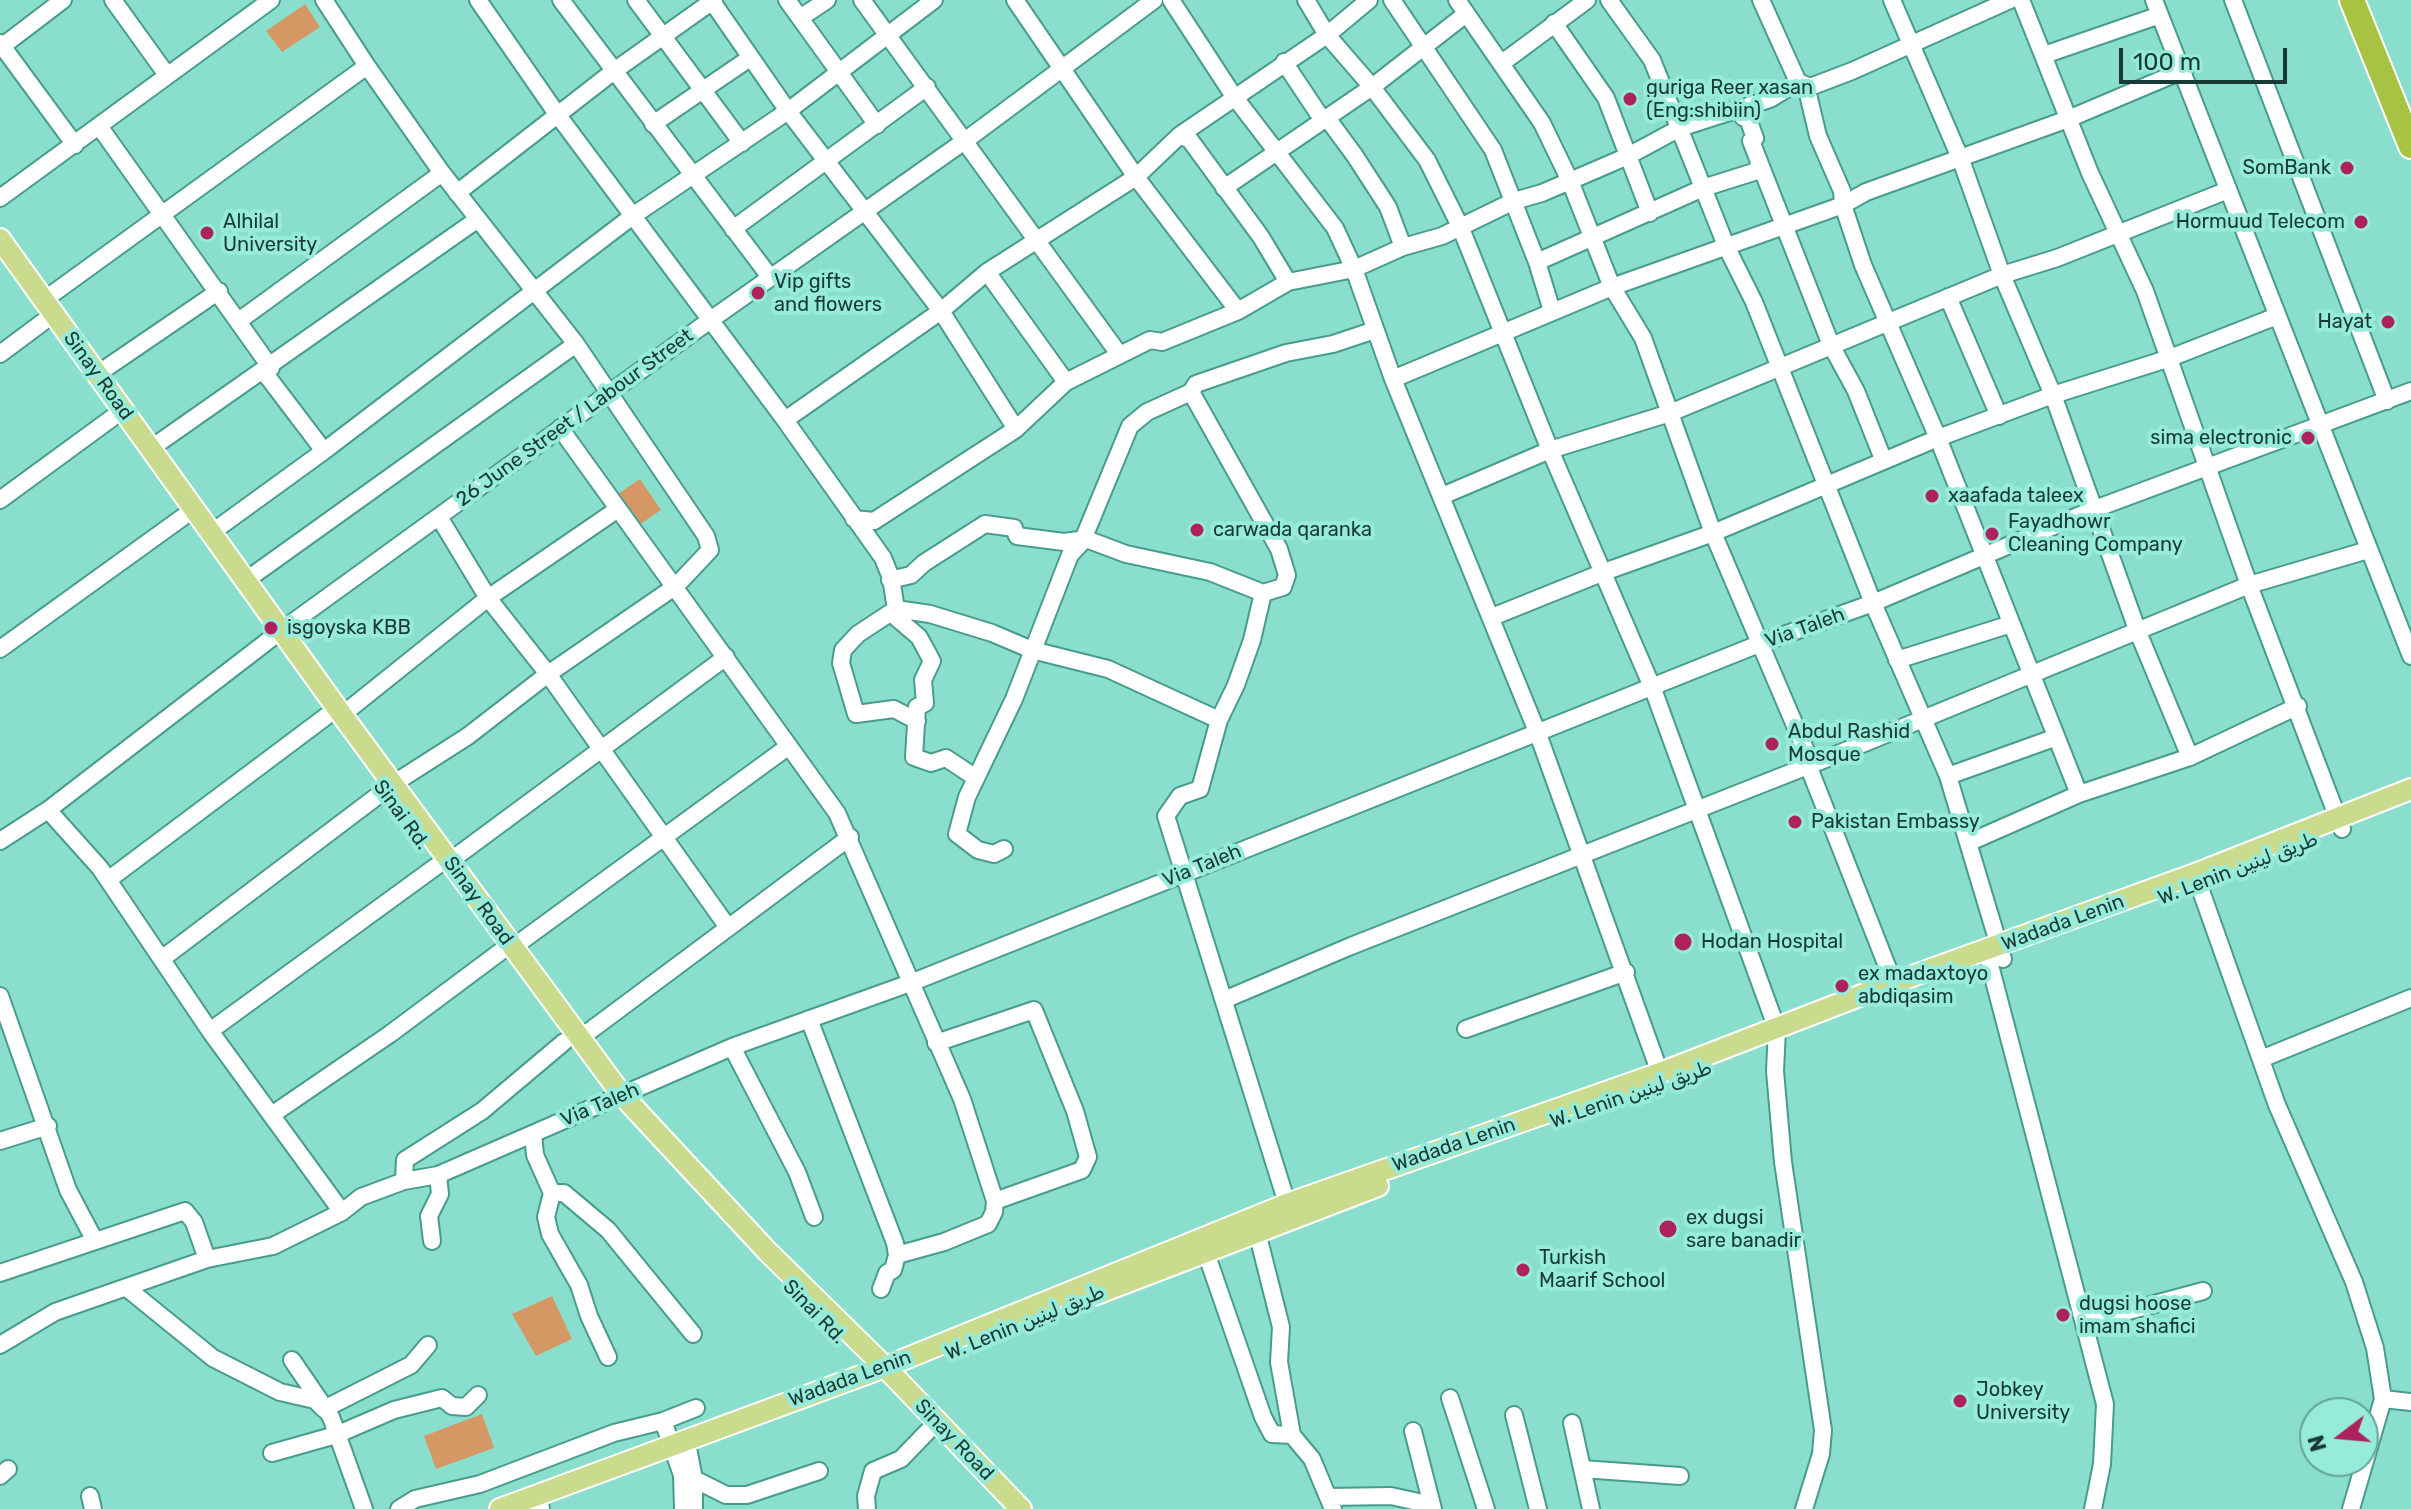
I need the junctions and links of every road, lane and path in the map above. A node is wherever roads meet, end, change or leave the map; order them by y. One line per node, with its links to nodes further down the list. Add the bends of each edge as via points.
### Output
1 (63, 0): 36 (street)
2 (113, 0): 48 (street)
3 (271, 0): 48 (street)
4 (324, 0): 43 (street)
5 (501, 0): 28 (street)
6 (561, 0): 47 (street)
7 (636, 0): 35 (street)
8 (712, 0): 35 (street); 40 (street)
9 (787, 0): 31 (street)
10 (827, 0): 31 (street)
11 (862, 0): 34 (street)
12 (934, 0): 34 (street)
13 (1015, 0): 44 (street)
14 (1154, 0): 44 (street, 26 June Street / Labour Street)
15 (1171, 0): 53 (street)
16 (1306, 0): 33 (street)
17 (1369, 0): 33 (street)
18 (1392, 0): 37 (street)
19 (1587, 0): 32 (street)
20 (1609, 0): 63 (street, via 1652,60)
21 (1761, 0): 49 (street)
22 (1892, 0): 38 (street)
23 (2010, 0): 38 (street)
24 (2021, 0): 39 (street)
25 (2233, 0): 135 (street)
26 (2352, 0): 68 (highway)
27 (2365, 0): 56 (highway)
28 (482, 6): 57 (street)
29 (1462, 7): 37 (street); 42 (street)
30 (2157, 7): 39 (street); 46 (street)
31 (800, 18): 45 (street)
32 (1554, 23): 42 (street); 70 (street, via 1606,98)
33 (1327, 35): 41 (street); 51 (street)
34 (889, 36): 45 (street); 50 (street)
35 (662, 37): 47 (street); 52 (street)
36 (1, 45): 67 (street)
37 (1425, 45): 51 (street); 83 (street, via 1493,150)
38 (1912, 46): 49 (street, via 1810,87); 71 (street)
39 (2044, 55): 59 (street)
40 (750, 58): 52 (street); 55 (street)
41 (1284, 62): 53 (street); 58 (street)
42 (1502, 63): 77 (street, via 1542,123)
43 (367, 66): 74 (street); 87 (street)
44 (1061, 66): 65 (street, 26 June Street / Labour Street); 76 (street)
45 (839, 70): 55 (street); 61 (street)
46 (2184, 70): 59 (street); 80 (street)
47 (614, 71): 57 (street); 60 (street)
48 (167, 75): 62 (street)
49 (1798, 82): 54 (street); 84 (street, via 1808,94)
50 (927, 87): 61 (street); 65 (street)
51 (1372, 87): 58 (street); 90 (street, via 1427,160)
52 (703, 89): 60 (street); 66 (street)
53 (1233, 95): 64 (street); 69 (street)
54 (1738, 110): 63 (street); 73 (street, via 1747,116)
55 (788, 111): 66 (street); 72 (street)
56 (2411, 111)
57 (557, 114): 81 (street); 88 (street)
58 (1322, 119): 69 (street); 97 (street, via 1330,122 1388,207)
59 (2068, 119): 71 (street); 93 (street)
60 (653, 124): 75 (street)
61 (877, 125): 72 (street)
62 (99, 126): 67 (street); 87 (street)
63 (1680, 128): 70 (street); 79 (street)
64 (1180, 135): 76 (street); 78 (street, via 1190,140)
65 (966, 140): 85 (street, 26 June Street / Labour Street); 96 (street)
66 (742, 143): 75 (street)
67 (75, 145): 82 (street)
68 (2411, 146)
69 (1275, 152): 78 (street); 101 (street, via 1335,228)
70 (1628, 156): 77 (street); 86 (street)
71 (1961, 160): 84 (street); 103 (street)
72 (826, 161): 85 (street); 92 (street)
73 (1759, 163): 79 (street, via 1757,171); 91 (street)
74 (442, 173): 81 (street); 115 (street)
75 (692, 175): 88 (street); 92 (street)
76 (1136, 177): 96 (street); 112 (street)
77 (1570, 181): 83 (street); 94 (street)
78 (1224, 188): 105 (street, via 1278,260)
79 (1703, 188): 86 (street); 98 (street)
80 (2228, 190): 93 (street); 114 (street)
81 (457, 193): 89 (street)
82 (0, 198)
83 (1514, 201): 90 (street); 100 (street)
84 (1843, 205): 91 (street); 118 (street)
85 (866, 213): 104 (street, 26 June Street / Labour Street); 111 (street)
86 (1650, 213): 94 (street)
87 (164, 214): 107 (street); 110 (street)
88 (634, 215): 108 (street); 116 (street)
89 (478, 219): 108 (street); 127 (street)
90 (1460, 226): 97 (street); 120 (street)
91 (1786, 226): 98 (street); 122 (street)
92 (733, 229): 104 (street)
93 (2118, 233): 103 (street); 125 (street)
94 (1590, 237): 100 (street); 106 (street)
95 (0, 239): 110 (main road, Sinay Road)
96 (1035, 239): 102 (street); 124 (street)
97 (1403, 247): 101 (street)
98 (1727, 248): 106 (street); 126 (street)
99 (0, 260): 117 (main road)
100 (1537, 262): 113 (street)
101 (1354, 269): 105 (street); 119 (street)
102 (987, 272): 111 (street); 130 (street)
103 (2002, 275): 109 (street); 134 (street)
104 (770, 277): 116 (street, 26 June Street / Labour Street)
105 (1288, 282): 112 (street)
106 (1612, 287): 113 (street); 136 (street, via 1643,338)
107 (219, 291): 115 (street); 128 (street)
108 (535, 293): 121 (street); 146 (street)
109 (1948, 297): 118 (street); 137 (street)
110 (44, 300): 128 (main road, Sinay Road)
111 (941, 311): 139 (street); 142 (street)
112 (1238, 311): 124 (street)
113 (1552, 311): 120 (street)
114 (2277, 316): 125 (street); 140 (street)
115 (240, 320): 127 (street)
116 (709, 321): 132 (street, 26 June Street / Labour Street); 139 (street)
117 (43, 322): 123 (street); 138 (main road)
118 (1886, 323): 122 (street); 143 (street)
119 (1375, 330): 129 (street); 133 (street, via 1286,353 1196,384)
120 (1503, 331): 129 (street); 145 (street)
121 (576, 344): 132 (street); 164 (street)
122 (1831, 345): 126 (street); 147 (street)
123 (0, 354)
124 (1119, 354): 130 (street)
125 (2170, 358): 134 (street); 148 (street)
126 (1781, 369): 136 (street); 149 (street)
127 (267, 370): 144 (street); 146 (street)
128 (96, 375): 144 (main road, Sinay Road)
129 (1393, 379): 150 (street)
130 (1066, 382): 142 (street)
131 (2411, 391): 135 (street, Via Taleh)
132 (610, 392): 141 (street, 26 June Street / Labour Street); 166 (street, via 708,540 710,550)
133 (1191, 392): 159 (street, via 1130,426); 167 (street, via 1279,549 1287,575 1283,587)
134 (2053, 395): 137 (street); 153 (street)
135 (2387, 401): 140 (street, Via Taleh)
136 (1670, 413): 145 (street); 158 (street)
137 (1999, 416): 143 (street)
138 (112, 418): 151 (street); 154 (main road)
139 (785, 420): 156 (street)
140 (2319, 423): 148 (street, Via Taleh); 160 (street)
141 (560, 428): 152 (street); 155 (street, 26 June Street / Labour Street)
142 (1016, 429): 156 (street, via 874,521)
143 (1938, 438): 147 (street); 161 (street)
144 (150, 449): 157 (main road, Sinay Road)
145 (1550, 450): 150 (street); 162 (street)
146 (324, 451): 157 (street)
147 (1883, 459): 149 (street)
148 (2208, 468): 153 (street, Via Taleh); 165 (street)
149 (1826, 484): 158 (street); 169 (street)
150 (1442, 496): 171 (street)
151 (0, 500)
152 (618, 509): 166 (street); 168 (street)
153 (2092, 510): 161 (street, Via Taleh); 173 (street)
154 (183, 517): 174 (main road); 176 (street)
155 (439, 517): 168 (street); 174 (street, 26 June Street / Labour Street)
156 (854, 519): 163 (street, via 883,558)
157 (211, 533): 164 (main road, Sinay Road)
158 (1713, 533): 162 (street); 175 (street)
159 (1082, 542): 163 (street, via 1017,536 1014,528 985,524 911,575); 167 (street, via 1210,572); 177 (street, via 1070,555)
160 (2368, 550): 165 (street); 178 (street)
161 (1985, 556): 169 (street, Via Taleh); 172 (street)
162 (1604, 572): 171 (street); 183 (street)
163 (890, 580): 170 (street)
164 (245, 581): 174 (main road, Sinay Road)
165 (2249, 585): 173 (street); 184 (street)
166 (676, 586): 179 (street); 181 (street)
167 (1263, 593): 187 (street, via 1236,685)
168 (488, 598): 181 (street); 185 (street)
169 (1873, 603): 175 (street, Via Taleh); 180 (street)
170 (894, 611): 177 (street, via 909,608); 188 (street, via 919,637 932,661 923,680 925,703 917,707); 188 (street, via 858,634 843,650 841,663 856,714 894,709)
171 (1492, 617): 189 (street)
172 (2011, 624): 180 (street); 182 (street)
173 (2138, 632): 182 (street); 193 (street)
174 (277, 634): 185 (main road, Sinay Road); 202 (street, 26 June Street / Labour Street)
175 (1759, 644): 183 (street, Via Taleh); 194 (street)
176 (0, 649)
177 (1032, 650): 187 (street, via 1108,669); 196 (street)
178 (2411, 656)
179 (726, 657): 191 (street); 192 (street)
180 (1897, 660): 186 (street)
181 (548, 674): 192 (street); 197 (street, via 468,736)
182 (2031, 675): 186 (street); 190 (street)
183 (1653, 689): 189 (street, Via Taleh); 201 (street)
184 (2298, 706): 193 (street); 203 (street)
185 (335, 715): 197 (main road, Sinay Road); 212 (street)
186 (1924, 717): 194 (street); 195 (street)
187 (1219, 720): 211 (street, via 1200,789 1180,796 1166,816)
188 (917, 721): 196 (street, via 917,761 946,758)
189 (1538, 734): 209 (street); 211 (street, Via Taleh)
190 (2054, 738): 195 (street); 199 (street)
191 (789, 746): 204 (street); 205 (street)
192 (599, 748): 205 (street); 210 (street)
193 (2190, 757): 199 (street)
194 (1808, 765): 201 (street); 220 (street)
195 (1948, 776): 207 (street)
196 (976, 778): 208 (street, via 957,834 978,850 994,854)
197 (388, 788): 210 (main road, Sinay Road); 217 (street)
198 (2411, 789): 203 (main road, Wadada Lenin)
199 (2079, 794): 207 (street)
200 (2411, 802): 203 (main road, W. Lenin طريق لينين)
201 (1699, 809): 209 (street); 227 (street)
202 (48, 810): 206 (street, 26 June Street / Labour Street); 212 (street)
203 (2340, 824): 213 (main road, Wadada Lenin)
204 (850, 837): 214 (street); 219 (street)
205 (662, 838): 214 (street); 215 (street)
206 (0, 841)
207 (1970, 842): 216 (street)
208 (1004, 849)
209 (1582, 854): 218 (street); 223 (street)
210 (444, 863): 215 (main road, Sinay Road); 226 (street)
211 (1183, 873): 219 (street, Via Taleh); 223 (street)
212 (108, 880): 217 (street)
213 (2197, 880): 216 (main road, Wadada Lenin); 231 (street)
214 (727, 926): 228 (street)
215 (506, 950): 228 (main road, Sinay Road); 234 (street)
216 (1995, 954): 220 (main road, Wadada Lenin); 256 (street)
217 (163, 958): 226 (street)
218 (1626, 972): 225 (street); 232 (street)
219 (913, 982): 224 (street, Via Taleh); 229 (street)
220 (1896, 988): 227 (main road, Wadada Lenin)
221 (0, 996): 235 (street)
222 (2411, 998): 231 (street)
223 (1224, 1000): 242 (street)
224 (809, 1019): 230 (street, Via Taleh); 249 (street)
225 (1466, 1029)
226 (210, 1031): 234 (street)
227 (1778, 1035): 232 (main road, Wadada Lenin); 242 (main road, W. Lenin طريق لينين); 296 (street, via 1775,1071 1783,1162 1823,1430)
228 (572, 1040): 233 (main road, Sinay Road); 239 (street, via 482,1111 405,1160)
229 (936, 1043): 241 (street, via 962,1099); 241 (street, via 1034,1010 1075,1111 1088,1157 1082,1170)
230 (732, 1047): 233 (street, Via Taleh); 244 (street, via 797,1172)
231 (2261, 1059): 265 (street, via 2354,1282 2375,1348)
232 (1660, 1073): 242 (main road, Wadada Lenin)
233 (616, 1098): 236 (street, Via Taleh); 262 (main road, Sinay Road)
234 (273, 1114): 243 (street)
235 (48, 1126): 237 (street); 246 (street, via 68,1190)
236 (533, 1134): 238 (street, Via Taleh); 240 (street, via 535,1155)
237 (0, 1141)
238 (438, 1175): 239 (street, Via Taleh); 247 (street, via 440,1194 429,1216)
239 (404, 1181): 243 (street, Via Taleh, via 361,1197)
240 (552, 1193): 257 (street, via 564,1193 608,1230); 260 (street, via 546,1217 550,1234 579,1285)
241 (995, 1201): 249 (street, via 988,1224)
242 (1289, 1211): 245 (main road, W. Lenin طريق لينين); 255 (main road, Wadada Lenin)
243 (342, 1212): 250 (street, Via Taleh, via 273,1246)
244 (814, 1217)
245 (1257, 1232): 248 (main road, W. Lenin طريق لينين); 275 (street, via 1281,1327 1279,1362)
246 (95, 1241): 250 (street, via 185,1211); 251 (street)
247 (432, 1241)
248 (1206, 1253): 255 (main road, W. Lenin طريق لينين); 275 (street, via 1263,1417 1272,1434)
249 (897, 1255): 253 (street)
250 (207, 1259): 252 (street, Via Taleh)
251 (0, 1273)
252 (128, 1289): 258 (street, Via Taleh, via 55,1312); 268 (street, via 213,1358 280,1392 315,1400)
253 (881, 1289)
254 (2203, 1291): 256 (street)
255 (1016, 1319): 262 (main road, Wadada Lenin)
256 (2084, 1323): 297 (street, via 2106,1421)
257 (693, 1334)
258 (0, 1345)
259 (428, 1345): 268 (street, via 399,1372)
260 (608, 1357)
261 (292, 1360): 268 (street)
262 (883, 1374): 272 (main road, Sinay Road); 276 (main road); 292 (main road, Sinay Road)
263 (478, 1395): 274 (street, via 466,1407 442,1398 394,1410)
264 (1450, 1398): 293 (street)
265 (2383, 1399): 266 (street); 298 (street)
266 (2411, 1402)
267 (696, 1408): 270 (street)
268 (324, 1409): 274 (street)
269 (1514, 1415): 294 (street)
270 (663, 1421): 276 (street); 285 (street, via 614,1433 480,1484 415,1499)
271 (1572, 1423): 278 (street)
272 (928, 1431): 290 (street, via 901,1459 873,1471); 291 (main road, Sinay Road)
273 (1413, 1431): 283 (street)
274 (336, 1435): 277 (street); 284 (street)
275 (1292, 1435): 282 (street, via 1312,1459)
276 (681, 1446): 281 (street); 286 (main road); 287 (main road); 288 (street)
277 (272, 1453)
278 (1582, 1469): 280 (street); 295 (street)
279 (819, 1471): 281 (street, via 747,1495 726,1495)
280 (1680, 1476)
281 (694, 1479): 289 (street)
282 (1330, 1503): 283 (street, via 1391,1496)
283 (1433, 1507)
284 (364, 1509)
285 (399, 1509)
286 (500, 1509)
287 (540, 1509)
288 (683, 1509)
289 (694, 1509)
290 (867, 1509)
291 (1005, 1509)
292 (1021, 1509)
293 (1486, 1509)
294 (1538, 1509)
295 (1591, 1509)
296 (1804, 1509)
297 (2093, 1509)
298 (2351, 1509)

